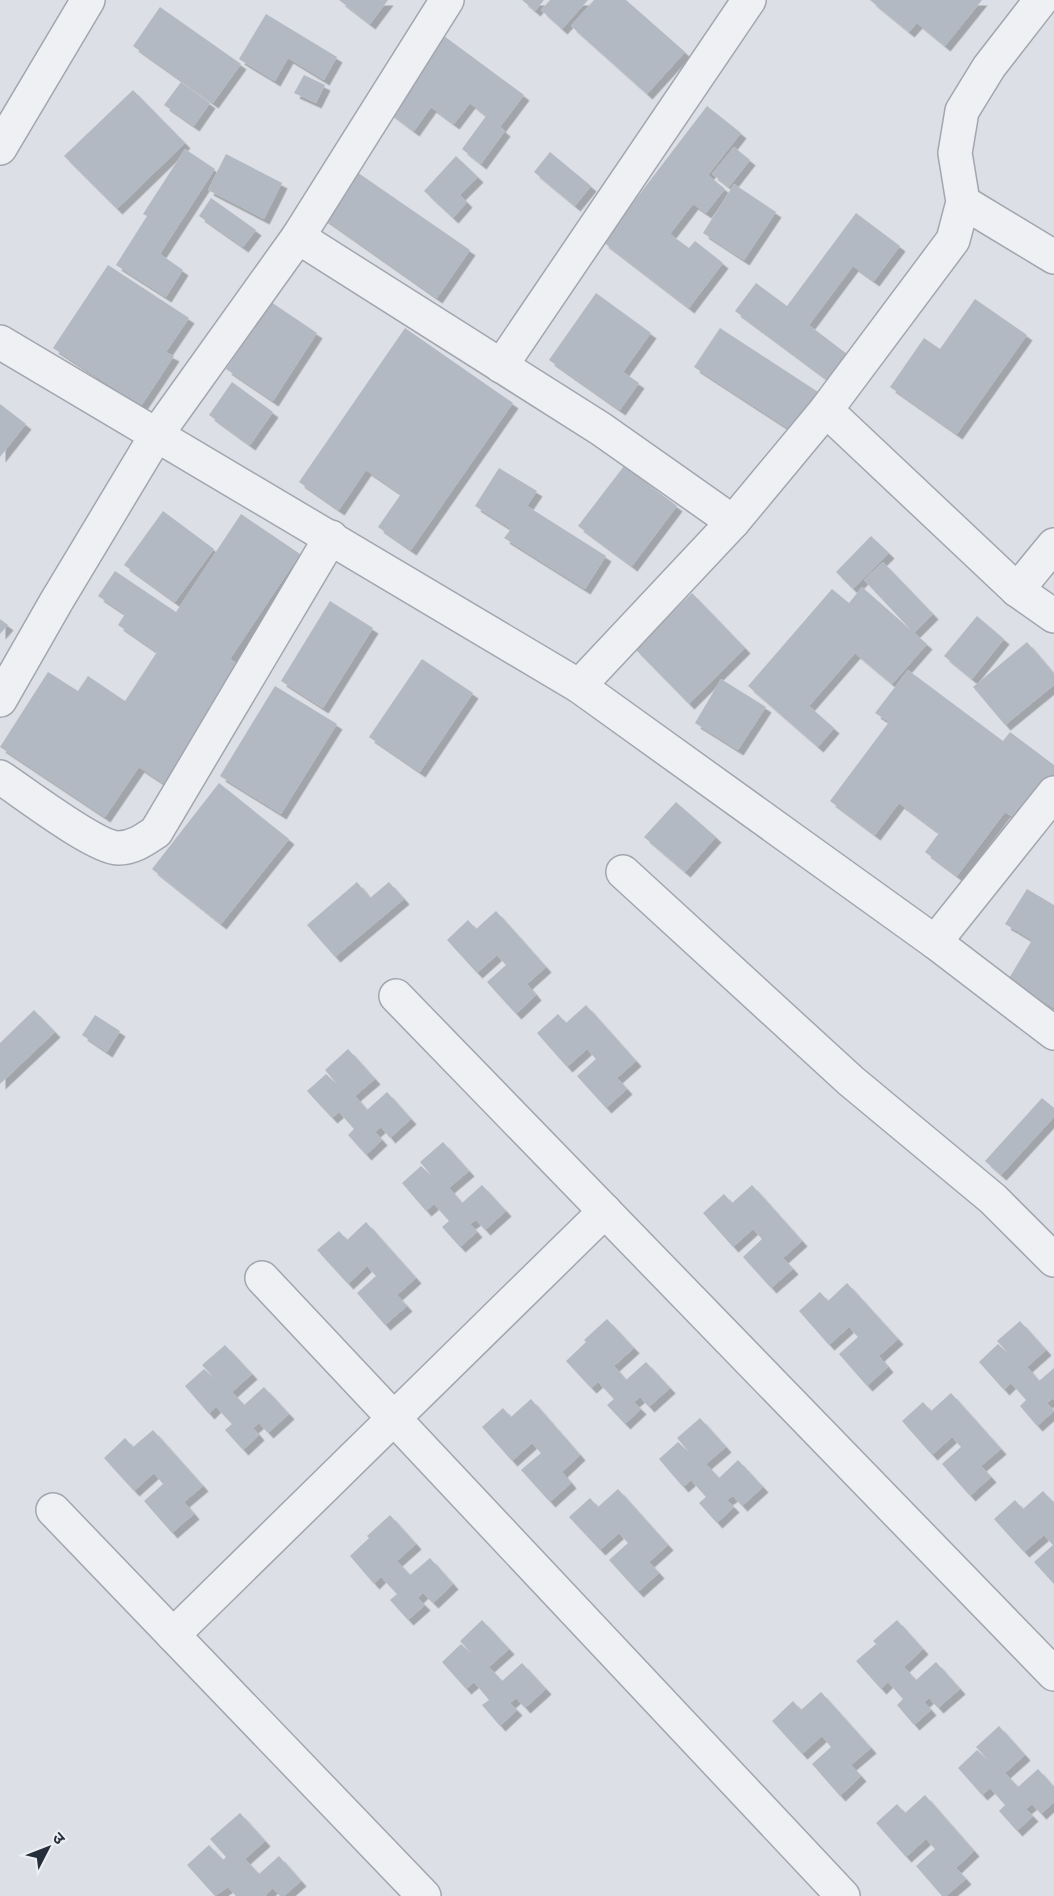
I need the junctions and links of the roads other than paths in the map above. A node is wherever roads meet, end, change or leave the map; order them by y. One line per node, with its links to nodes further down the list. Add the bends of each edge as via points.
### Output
1 (88, 0): 5 (street)
2 (447, 0): 7 (street)
3 (749, 0): 10 (street)
4 (1041, 0): 6 (street, via 988,67 962,111 955,153)
5 (0, 148)
6 (963, 202): 8 (street); 11 (street, via 953,240)
7 (298, 237): 10 (street); 12 (street)
8 (1054, 257)
9 (0, 342): 12 (street)
10 (501, 366): 13 (street, via 601,429)
11 (826, 410): 13 (street); 16 (street)
12 (157, 434): 14 (street); 19 (street)
13 (733, 522): 18 (street)
14 (331, 537): 18 (street); 20 (street, via 156,832 137,845 118,848 97,842)
15 (1054, 545): 16 (street)
16 (1017, 590): 17 (street)
17 (1054, 616)
18 (579, 686): 23 (street)
19 (0, 700)
20 (0, 777)
21 (1054, 794): 23 (street)
22 (623, 872): 27 (street, via 851,1081 993,1199)
23 (935, 942): 25 (street)
24 (396, 996): 26 (street)
25 (1054, 1033)
26 (605, 1211): 29 (street); 32 (street)
27 (1054, 1260)
28 (262, 1278): 29 (street)
29 (394, 1418): 31 (street); 34 (street)
30 (53, 1510): 31 (street)
31 (173, 1635): 33 (street)
32 (1054, 1674)
33 (424, 1896)
34 (843, 1896)

